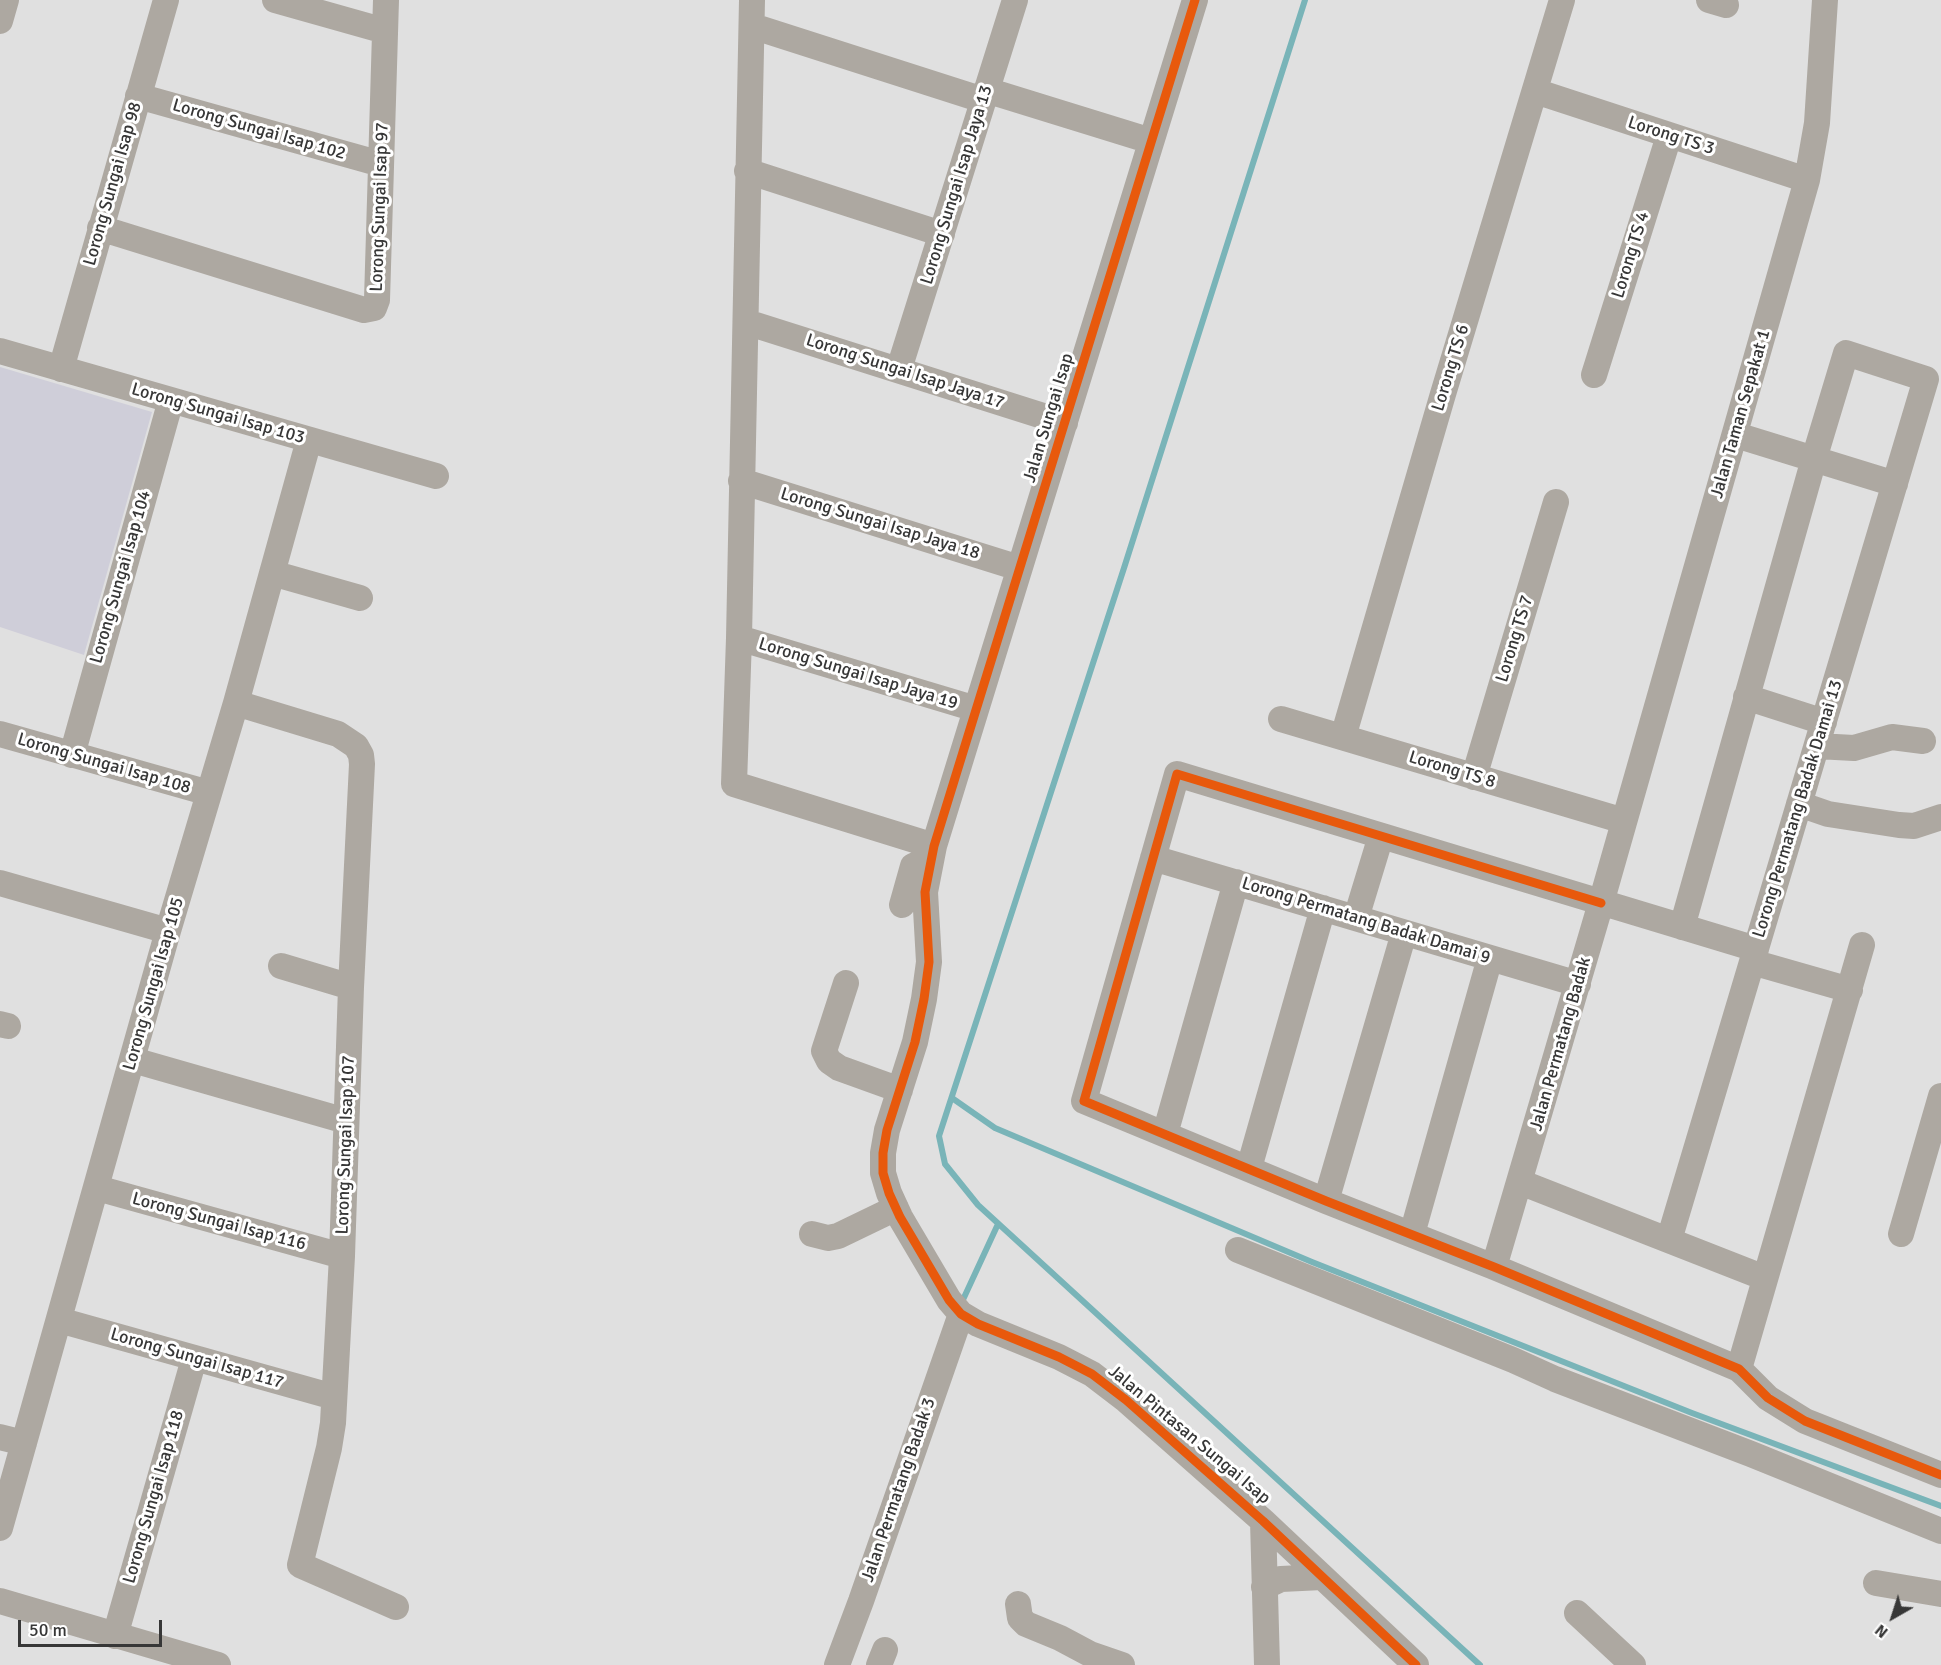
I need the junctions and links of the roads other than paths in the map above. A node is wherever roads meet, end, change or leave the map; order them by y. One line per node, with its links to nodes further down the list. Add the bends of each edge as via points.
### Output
1 (166, 0): 13 (street, Lorong Sungai Isap 98)
2 (275, 0): 10 (street)
3 (386, 0): 10 (street, Lorong Sungai Isap 97)
4 (752, 0): 9 (street)
5 (1015, 0): 12 (street, Lorong Sungai Isap Jaya 13)
6 (1195, 0): 15 (street, Jalan Sungai Isap)
7 (1562, 0): 11 (street, Lorong TS 6)
8 (1825, 0): 18 (street, Jalan Taman Sepakat 1, via 1817,123)
9 (752, 26): 12 (street); 17 (street)
10 (385, 31): 16 (street, Lorong Sungai Isap 97)
11 (1535, 92): 14 (street, Lorong TS 3); 45 (street, Lorong TS 6)
12 (985, 95): 15 (street); 20 (street, Lorong Sungai Isap Jaya 13)
13 (138, 96): 16 (street, Lorong Sungai Isap 102); 19 (street, Lorong Sungai Isap 98)
14 (1669, 136): 18 (street, Lorong TS 3); 25 (street, Lorong TS 4)
15 (1151, 141): 27 (street, Jalan Sungai Isap)
16 (381, 164): 19 (street, Lorong Sungai Isap 97, via 374,308 364,310)
17 (747, 171): 20 (street); 21 (street)
18 (1807, 180): 28 (street, Jalan Taman Sepakat 1)
19 (100, 228): 23 (street, Lorong Sungai Isap 98)
20 (942, 234): 24 (street, Lorong Sungai Isap Jaya 13)
21 (746, 322): 24 (street, Lorong Sungai Isap Jaya 17); 32 (street)
22 (0, 351): 23 (street, Lorong Sungai Isap 103)
23 (61, 369): 26 (street, Lorong Sungai Isap 103)
24 (899, 369): 27 (street, Lorong Sungai Isap Jaya 17)
25 (1594, 375)
26 (171, 400): 29 (street, Lorong Sungai Isap 103); 47 (street, Lorong Sungai Isap 104)
27 (1065, 423): 35 (street, Jalan Sungai Isap)
28 (1736, 435): 30 (street); 52 (street, Jalan Taman Sepakat 1)
29 (309, 440): 31 (street, Lorong Sungai Isap 103); 36 (street, Lorong Sungai Isap 105)
30 (1814, 459): 33 (street); 33 (street, Lorong Permatang Badak Damai 13, via 1846,354 1926,379); 39 (street)
31 (436, 476)
32 (741, 481): 35 (street, Lorong Sungai Isap Jaya 18); 38 (street)
33 (1895, 484): 44 (street, Lorong Permatang Badak Damai 13)
34 (1556, 502): 48 (street, Lorong TS 7)
35 (1019, 568): 41 (street, Jalan Sungai Isap)
36 (272, 573): 37 (street); 40 (street, Lorong Sungai Isap 105)
37 (360, 598)
38 (739, 638): 41 (street, Lorong Sungai Isap Jaya 19); 54 (street, via 734,784)
39 (1746, 697): 44 (street); 62 (street)
40 (236, 703): 49 (street, Lorong Sungai Isap 105); 71 (street, Lorong Sungai Isap 107, via 338,734 356,746 361,755)
41 (976, 710): 54 (street, Jalan Sungai Isap)
42 (1281, 719): 45 (street, Lorong TS 8)
43 (0, 734): 47 (street, Lorong Sungai Isap 108)
44 (1820, 734): 46 (street, via 1854,748 1892,737); 50 (street, Lorong Permatang Badak Damai 13)
45 (1343, 737): 48 (street, Lorong TS 8)
46 (1923, 741)
47 (72, 755): 49 (street, Lorong Sungai Isap 108)
48 (1474, 777): 52 (street, Lorong TS 8)
49 (208, 793): 63 (street, Lorong Sungai Isap 105)
50 (1799, 804): 51 (street, via 1840,816 1899,825 1914,826); 66 (street, Lorong Permatang Badak Damai 13)
51 (1941, 817)
52 (1624, 821): 58 (street, Jalan Permatang Badak)
53 (1381, 836): 55 (street, via 1177,774); 58 (street); 61 (street)
54 (932, 853): 59 (street, via 913,866); 74 (street, Jalan Pintasan Sungai Isap, via 925,892 929,962 915,1042)
55 (1153, 858): 56 (street, Lorong Permatang Badak Damai 9); 77 (street, via 1084,1101)
56 (1236, 882): 60 (street, Lorong Permatang Badak Damai 9); 77 (street)
57 (0, 883): 63 (street)
58 (1601, 903): 62 (street); 70 (street, Jalan Permatang Badak)
59 (902, 905)
60 (1323, 909): 61 (street, Lorong Permatang Badak Damai 9); 78 (street)
61 (1356, 918): 64 (street, Lorong Permatang Badak Damai 9)
62 (1682, 927): 66 (street)
63 (168, 931): 73 (street, Lorong Sungai Isap 105)
64 (1404, 933): 67 (street, Lorong Permatang Badak Damai 9); 81 (street)
65 (1862, 945): 72 (street)
66 (1754, 955): 72 (street); 86 (street, Lorong Permatang Badak Damai 13)
67 (1490, 958): 70 (street, Lorong Permatang Badak Damai 9); 84 (street)
68 (281, 966): 71 (street)
69 (846, 983): 74 (street, via 824,1051 829,1061)
70 (1578, 984): 79 (street, Jalan Permatang Badak)
71 (351, 987): 76 (street, Lorong Sungai Isap 107)
72 (1850, 990): 90 (street)
73 (133, 1060): 76 (street); 80 (street, Lorong Sungai Isap 105)
74 (900, 1090): 82 (street, Jalan Pintasan Sungai Isap, via 883,1153 883,1173)
75 (1939, 1110): 85 (street)
76 (346, 1121): 88 (street, Lorong Sungai Isap 107)
77 (1165, 1134): 78 (street)
78 (1249, 1168): 81 (street)
79 (1520, 1182): 86 (street); 89 (street, Jalan Permatang Badak)
80 (97, 1188): 88 (street, Lorong Sungai Isap 116); 92 (street, Lorong Sungai Isap 105)
81 (1326, 1201): 84 (street)
82 (896, 1208): 83 (street, via 838,1236); 91 (street, Jalan Pintasan Sungai Isap)
83 (812, 1234)
84 (1412, 1234): 89 (street)
85 (1901, 1234)
86 (1669, 1240): 90 (street)
87 (1238, 1250): 100 (street)
88 (342, 1256): 95 (street, Lorong Sungai Isap 107)
89 (1494, 1267): 94 (street)
90 (1765, 1278): 94 (street)
91 (961, 1314): 98 (street, Jalan Pintasan Sungai Isap, via 1092,1374); 111 (street, Jalan Permatang Badak 3)
92 (59, 1320): 93 (street, Lorong Sungai Isap 117); 96 (street, Lorong Sungai Isap 105)
93 (194, 1359): 95 (street, Lorong Sungai Isap 117); 109 (street, Lorong Sungai Isap 118)
94 (1739, 1369): 97 (street, via 1768,1398 1805,1421)
95 (334, 1397): 107 (street, Lorong Sungai Isap 107, via 329,1448 300,1565)
96 (12, 1440): 99 (street, Lorong Sungai Isap 105)
97 (1941, 1475)
98 (1263, 1521): 101 (street, Jalan Pintasan Sungai Isap); 103 (street)
99 (0, 1528)
100 (1941, 1531)
101 (1322, 1576): 103 (street, via 1281,1579); 114 (street, Jalan Pintasan Sungai Isap)
102 (1876, 1583): 104 (street)
103 (1264, 1587): 113 (street)
104 (1941, 1594)
105 (0, 1601): 109 (street)
106 (1018, 1604): 112 (street, via 1020,1618 1026,1624)
107 (396, 1607)
108 (1577, 1613): 115 (street)
109 (115, 1636): 110 (street)
110 (218, 1665)
111 (837, 1665)
112 (1122, 1665)
113 (1267, 1665)
114 (1416, 1665)
115 (1633, 1665)

